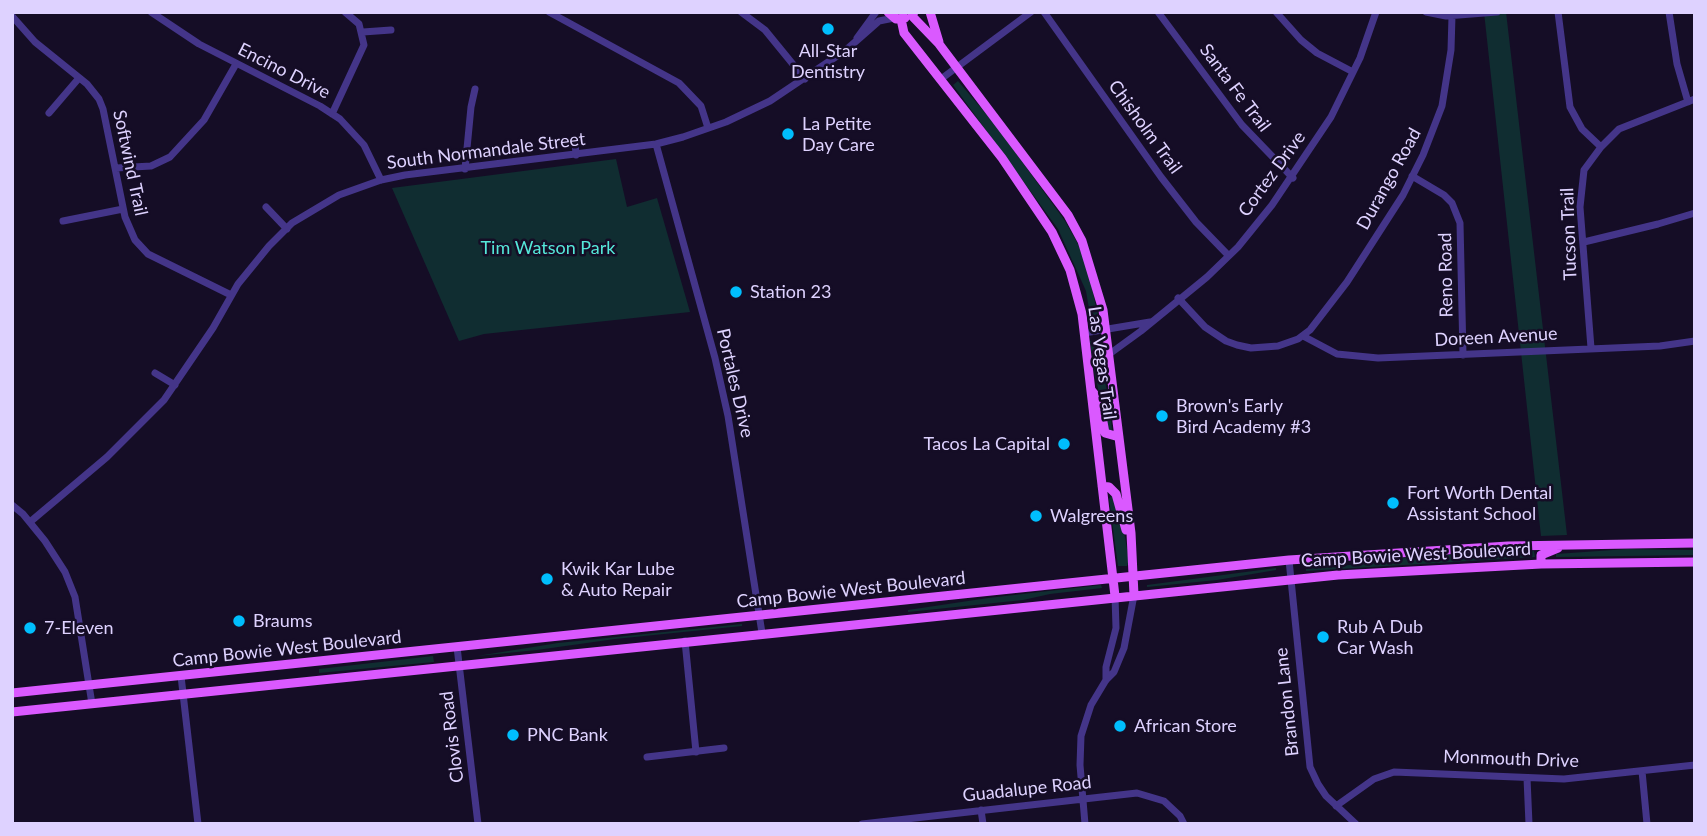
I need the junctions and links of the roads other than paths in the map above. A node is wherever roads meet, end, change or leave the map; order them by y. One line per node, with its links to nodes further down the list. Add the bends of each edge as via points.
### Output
1 (151, 12): 24 (street, Encino Drive)
2 (345, 12): 21 (street)
3 (549, 12): 34 (street, via 679,83 701,106)
4 (741, 12): 28 (street, via 765,30)
5 (876, 12): 22 (street, South Normandale Street)
6 (914, 12): 18 (main road); 23 (main road, via 912,16)
7 (930, 12): 23 (main road)
8 (1031, 12): 25 (street)
9 (1044, 12): 50 (street, Chisholm Trail, via 1161,177)
10 (1158, 12): 42 (street, Santa Fe Trail, via 1242,125)
11 (1276, 12): 26 (street, via 1309,47)
12 (1376, 12): 26 (street, Cortez Drive)
13 (1426, 12): 19 (street)
14 (1497, 12): 19 (street)
15 (1558, 12): 37 (street, via 1570,107 1581,129)
16 (1669, 12): 31 (street, via 1677,64)
17 (12, 16): 27 (street, Softwind Trail)
18 (894, 16): 22 (street, South Normandale Street); 29 (main road, Las Vegas Trail)
19 (1452, 16): 41 (street, Durango Road, via 1442,106)
20 (391, 30): 21 (street)
21 (363, 32): 33 (street, via 365,45)
22 (857, 39): 28 (street, South Normandale Street)
23 (939, 44): 25 (main road, Las Vegas Trail)
24 (236, 64): 33 (street, Encino Drive); 39 (street, via 204,120 170,157 151,166)
25 (956, 67): 29 (street); 54 (main road, Las Vegas Trail, via 1068,215 1082,241)
26 (1353, 72): 42 (street, Cortez Drive)
27 (79, 78): 32 (street); 39 (street, Softwind Trail, via 99,99)
28 (805, 79): 34 (street, South Normandale Street, via 769,102)
29 (941, 79): 55 (main road, Las Vegas Trail, via 1052,232 1070,270)
30 (475, 89): 40 (street)
31 (1691, 100): 37 (street, Tucson Trail, via 1619,129)
32 (49, 113)
33 (332, 114): 43 (street, Encino Drive, via 364,145)
34 (708, 128): 36 (street, South Normandale Street)
35 (575, 142): 38 (street)
36 (656, 144): 38 (street, South Normandale Street); 80 (street, Portales Drive, via 726,405)
37 (1601, 147): 49 (street, Tucson Trail, via 1581,182)
38 (576, 155): 40 (street, South Normandale Street)
39 (116, 168): 45 (street, Softwind Trail)
40 (465, 169): 43 (street, South Normandale Street)
41 (1412, 176): 56 (street, Durango Road, via 1347,282); 60 (street, Reno Road, via 1444,195 1460,223)
42 (1293, 177): 50 (street, Cortez Drive)
43 (382, 180): 48 (street, South Normandale Street, via 339,195)
44 (266, 207): 48 (street)
45 (123, 209): 47 (street); 51 (street, Softwind Trail, via 135,240 148,254)
46 (1695, 213): 49 (street)
47 (63, 221)
48 (287, 229): 51 (street, South Normandale Street)
49 (1584, 242): 58 (street, Tucson Trail)
50 (1228, 255): 52 (street, Cortez Drive)
51 (231, 295): 62 (street, South Normandale Street)
52 (1178, 299): 53 (street, Cortez Drive); 56 (street, via 1205,327 1237,345 1278,346)
53 (1151, 322): 54 (street); 59 (street, Cortez Drive)
54 (1105, 330): 55 (street); 59 (main road, Las Vegas Trail)
55 (1084, 333): 63 (main road, Las Vegas Trail)
56 (1303, 336): 60 (street, Doreen Avenue, via 1325,349 1352,356)
57 (1695, 341): 58 (street, Doreen Avenue)
58 (1591, 348): 60 (street, Doreen Avenue)
59 (1108, 355): 64 (main road, Las Vegas Trail)
60 (1464, 355)
61 (155, 373): 62 (street)
62 (175, 385): 67 (street, South Normandale Street, via 130,435)
63 (1090, 390): 64 (main road, via 1098,400 1105,433); 65 (main road, Las Vegas Trail)
64 (1119, 436): 68 (main road, Las Vegas Trail)
65 (1102, 486): 68 (main road, via 1116,494 1124,525); 75 (main road, Las Vegas Trail)
66 (12, 505): 67 (street)
67 (30, 522): 90 (street, via 65,572 75,597)
68 (1131, 533): 74 (main road, Las Vegas Trail)
69 (1590, 543): 70 (main road, Camp Bowie West Boulevard); 71 (main road, Camp Bowie West Boulevard); 73 (main road, via 1546,551)
70 (1695, 543)
71 (1289, 560): 74 (main road, Camp Bowie West Boulevard); 76 (street, Brandon Lane)
72 (1695, 562): 73 (main road, Camp Bowie West Boulevard)
73 (1541, 564): 76 (main road, Camp Bowie West Boulevard)
74 (1134, 576): 75 (main road, Camp Bowie West Boulevard); 77 (main road, Las Vegas Trail)
75 (1113, 578): 78 (main road, Las Vegas Trail); 79 (main road, Camp Bowie West Boulevard)
76 (1290, 579): 77 (main road, Camp Bowie West Boulevard); 102 (street, Brandon Lane, via 1310,767)
77 (1135, 595): 78 (main road, Camp Bowie West Boulevard); 88 (street, via 1124,648 1114,673)
78 (1115, 596): 81 (main road, Camp Bowie West Boulevard); 88 (street, via 1116,628)
79 (895, 601): 80 (main road, Camp Bowie West Boulevard); 81 (main road)
80 (760, 615): 82 (street, Portales Drive); 84 (main road, Camp Bowie West Boulevard)
81 (897, 619): 82 (main road, Camp Bowie West Boulevard)
82 (762, 633): 83 (main road, Camp Bowie West Boulevard)
83 (685, 641): 86 (main road, Camp Bowie West Boulevard); 96 (street)
84 (457, 647): 85 (main road, Camp Bowie West Boulevard); 86 (street, Clovis Road)
85 (293, 664): 87 (main road, Camp Bowie West Boulevard); 89 (main road)
86 (459, 666): 89 (main road, Camp Bowie West Boulevard); 106 (street, Clovis Road)
87 (181, 676): 90 (main road, Camp Bowie West Boulevard); 92 (street)
88 (1106, 680): 101 (street, via 1091,705 1081,736)
89 (296, 683): 92 (main road, Camp Bowie West Boulevard)
90 (89, 686): 91 (main road, Camp Bowie West Boulevard); 93 (street)
91 (12, 693)
92 (182, 695): 93 (main road, Camp Bowie West Boulevard); 105 (street)
93 (92, 704): 94 (main road, Camp Bowie West Boulevard)
94 (12, 712)
95 (724, 748): 96 (street)
96 (696, 751): 97 (street)
97 (647, 757)
98 (1695, 765): 99 (street, Monmouth Drive)
99 (1642, 771): 100 (street, Monmouth Drive); 113 (street)
100 (1527, 778): 102 (street, Monmouth Drive, via 1394,772 1374,779); 112 (street)
101 (1083, 799): 103 (street, Guadalupe Road); 109 (street); 110 (street, Guadalupe Road, via 1137,793 1164,801)
102 (1336, 806): 111 (street, Brandon Lane)
103 (981, 810): 104 (street, Guadalupe Road); 108 (street)
104 (888, 822): 107 (street, Guadalupe Road)
105 (198, 824)
106 (478, 824)
107 (862, 824)
108 (983, 824)
109 (1085, 824)
110 (1184, 824)
111 (1356, 824)
112 (1529, 824)
113 (1647, 824)

